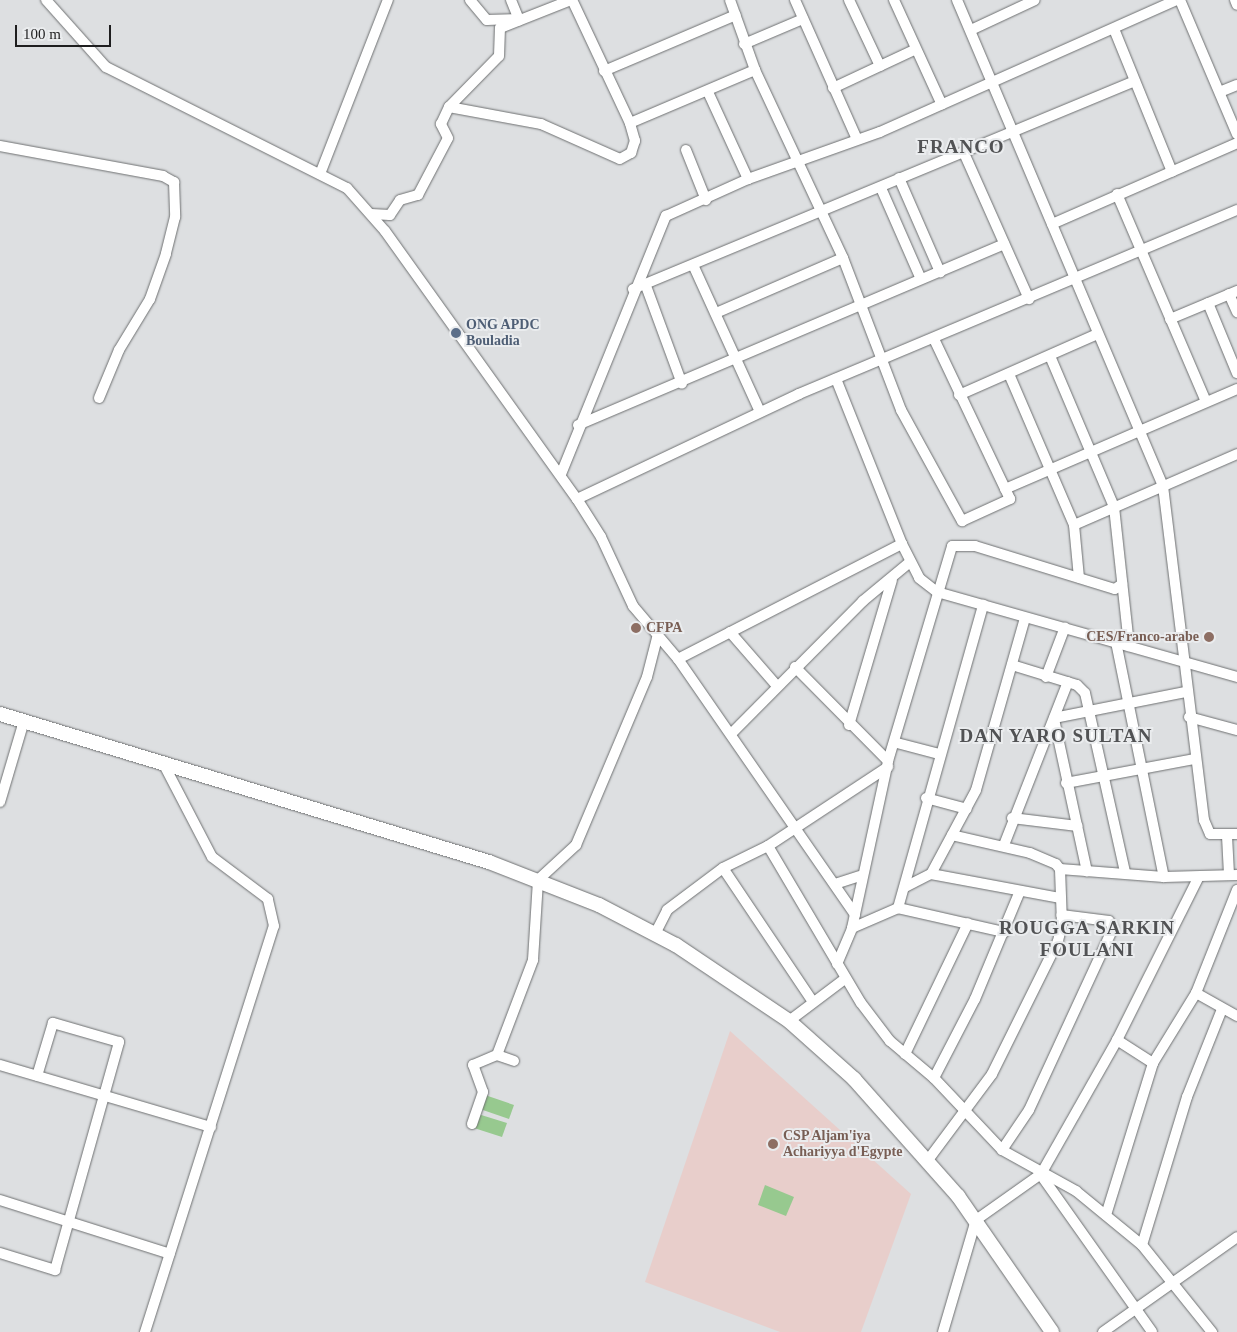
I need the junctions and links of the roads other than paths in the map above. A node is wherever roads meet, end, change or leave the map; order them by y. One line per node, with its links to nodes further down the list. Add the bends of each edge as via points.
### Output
1 (46, 0): 43 (street, via 106,67)
2 (388, 0): 43 (street)
3 (470, 0): 17 (street, via 487,20)
4 (511, 0): 17 (street)
5 (571, 0): 17 (street); 24 (street)
6 (730, 0): 15 (street)
7 (795, 0): 16 (street)
8 (849, 0): 22 (street)
9 (894, 0): 21 (street)
10 (957, 0): 18 (street)
11 (1035, 0): 18 (street)
12 (1178, 0): 19 (street); 29 (street)
13 (1235, 0): 14 (street)
14 (1237, 5)
15 (736, 15): 20 (street); 24 (street)
16 (803, 19): 20 (street); 28 (street)
17 (516, 20): 32 (street, via 500,28 499,56)
18 (973, 28): 25 (street)
19 (1114, 29): 25 (street); 26 (street)
20 (744, 44): 23 (street)
21 (914, 50): 22 (street); 31 (street)
22 (880, 66): 28 (street)
23 (755, 70): 30 (street); 41 (street)
24 (604, 71): 33 (street)
25 (991, 79): 31 (street); 34 (street)
26 (1135, 81): 34 (street); 42 (street)
27 (1237, 85): 29 (street)
28 (834, 88): 36 (street)
29 (1222, 91): 35 (street)
30 (708, 92): 33 (street); 45 (street)
31 (942, 105): 36 (street)
32 (449, 107): 33 (street, via 541,124 620,159 634,148); 51 (street, via 441,124 448,138 418,195 400,200 390,215)
33 (630, 124)
34 (1014, 131): 40 (street); 52 (street)
35 (1237, 134)
36 (856, 137): 41 (street)
37 (1237, 143): 42 (street)
38 (0, 146): 80 (street, via 163,176 174,182 175,217 166,254 150,298 119,350)
39 (686, 150): 48 (street)
40 (964, 153): 44 (street); 53 (street)
41 (799, 160): 45 (street); 50 (street)
42 (1172, 172): 47 (street)
43 (320, 174): 51 (street, via 347,188)
44 (899, 178): 46 (street); 57 (street)
45 (748, 179): 48 (street)
46 (881, 188): 50 (street); 59 (street)
47 (1117, 194): 52 (street); 54 (street)
48 (706, 200): 61 (street, via 664,218)
49 (1237, 210): 54 (street)
50 (824, 212): 55 (street); 56 (street)
51 (371, 214): 88 (street)
52 (1052, 224): 58 (street)
53 (1004, 244): 57 (street); 63 (street)
54 (1141, 250): 58 (street); 68 (street)
55 (842, 258): 64 (street); 67 (street)
56 (694, 267): 60 (street); 67 (street)
57 (940, 272): 59 (street)
58 (1073, 279): 63 (street); 69 (street)
59 (921, 280): 64 (street)
60 (646, 286): 61 (street); 77 (street)
61 (633, 289): 83 (street)
62 (1233, 292): 65 (street); 66 (street)
63 (1028, 299): 70 (street)
64 (861, 302): 72 (street); 73 (street)
65 (1208, 303): 68 (street); 74 (street)
66 (1237, 312)
67 (716, 313): 72 (street)
68 (1170, 319): 81 (street)
69 (1098, 334): 71 (street); 84 (street)
70 (934, 339): 73 (street); 79 (street)
71 (1050, 356): 75 (street); 85 (street)
72 (734, 360): 77 (street); 82 (street)
73 (882, 361): 76 (street); 90 (street, via 901,410 957,519 964,521 1010,499)
74 (1237, 373)
75 (1009, 374): 79 (street); 87 (street)
76 (836, 380): 82 (street); 94 (street)
77 (682, 384): 83 (street)
78 (1237, 389): 81 (street)
79 (959, 395): 90 (street)
80 (100, 398)
81 (1206, 402): 84 (street)
82 (760, 412): 91 (street)
83 (578, 425): 88 (street)
84 (1140, 428): 85 (street); 89 (street)
85 (1091, 449): 87 (street); 92 (street)
86 (1237, 454): 89 (street)
87 (1050, 469): 90 (street); 93 (street)
88 (561, 474): 91 (street)
89 (1163, 486): 92 (street); 108 (street)
90 (1005, 489)
91 (577, 499): 104 (street, via 601,537 633,606)
92 (1114, 507): 93 (street); 98 (street)
93 (1074, 525): 96 (street)
94 (902, 544): 95 (street); 103 (street)
95 (910, 562): 97 (street); 99 (street, via 923,583)
96 (1079, 578): 98 (street, via 1115,589); 99 (street, via 966,544 952,546)
97 (892, 580): 110 (street, via 863,601); 122 (street)
98 (1122, 584): 106 (street)
99 (937, 592): 100 (street); 125 (street)
100 (983, 605): 101 (street); 126 (street)
101 (1025, 618): 102 (street); 109 (street)
102 (1065, 627): 105 (street); 111 (street)
103 (730, 632): 107 (street); 114 (street)
104 (657, 638): 107 (street); 152 (street, via 647,677 576,845)
105 (1116, 642): 106 (street); 116 (street)
106 (1129, 646): 108 (street)
107 (678, 659): 124 (street)
108 (1182, 661): 112 (street); 115 (street)
109 (1012, 665): 111 (street); 135 (street)
110 (795, 668): 114 (street); 122 (street)
111 (1046, 676): 113 (street)
112 (1237, 676)
113 (1068, 682): 117 (street, via 1085,693); 119 (street)
114 (776, 685): 124 (street)
115 (1185, 692): 116 (street); 120 (street)
116 (1126, 703): 117 (street); 130 (street)
117 (1087, 712): 119 (street); 131 (street)
118 (0, 714): 121 (highway)
119 (1054, 718): 132 (street); 136 (street)
120 (1189, 718): 123 (street); 127 (street)
121 (24, 722): 128 (highway); 134 (street)
122 (848, 725): 129 (street)
123 (1237, 730)
124 (731, 734): 138 (street)
125 (897, 742): 126 (street); 129 (street)
126 (939, 754): 133 (street)
127 (1194, 759): 130 (street); 140 (street, via 1209,832)
128 (163, 763): 152 (highway); 183 (street, via 212,857 226,872 256,886 273,910 270,945)
129 (888, 764): 138 (street); 149 (street)
130 (1139, 767): 131 (street); 150 (street)
131 (1102, 774): 132 (street); 146 (street)
132 (1066, 783): 137 (street)
133 (926, 798): 135 (street); 154 (street)
134 (0, 802)
135 (967, 809): 139 (street)
136 (1012, 818): 137 (street); 142 (street)
137 (1078, 826): 145 (street)
138 (795, 828): 141 (street); 153 (street)
139 (952, 835): 142 (street); 147 (street)
140 (1232, 835): 148 (street)
141 (768, 846): 143 (street); 165 (street)
142 (1004, 846): 144 (street, via 1049,860)
143 (723, 868): 164 (street, via 667,910); 168 (street)
144 (1060, 869): 145 (street); 157 (street)
145 (1087, 871): 146 (street)
146 (1124, 872): 150 (street)
147 (931, 874): 154 (street); 156 (street)
148 (1233, 875): 151 (street)
149 (860, 876): 153 (street); 159 (street)
150 (1164, 878): 151 (street)
151 (1198, 878): 172 (street)
152 (538, 880): 164 (highway); 174 (street, via 536,946)
153 (835, 884): 159 (street)
154 (905, 887): 158 (street)
155 (1237, 890): 167 (street)
156 (1020, 891): 157 (street); 163 (street)
157 (1061, 898): 160 (street)
158 (898, 908): 161 (street); 162 (street)
159 (855, 915): 162 (street)
160 (1061, 916): 181 (street, via 1058,941 1022,1016 992,1074); 184 (street, via 1108,921 1113,928 1029,1110)
161 (968, 923): 163 (street); 173 (street)
162 (852, 928): 165 (street)
163 (1004, 932): 179 (street)
164 (655, 934): 171 (highway)
165 (837, 964): 166 (street)
166 (846, 978): 168 (street); 173 (street, via 876,1025)
167 (1196, 993): 169 (street); 176 (street)
168 (813, 1002): 171 (street)
169 (1222, 1009): 170 (street); 192 (street, via 1187,1097)
170 (1237, 1016)
171 (789, 1021): 185 (highway, via 854,1079)
172 (1117, 1040): 176 (street); 186 (street)
173 (905, 1054): 179 (street)
174 (497, 1055): 175 (street); 182 (street, via 473,1066 483,1092)
175 (514, 1061)
176 (1153, 1063): 188 (street)
177 (0, 1065): 178 (street)
178 (37, 1076): 180 (street); 180 (street, via 53,1024 119,1042)
179 (934, 1078): 181 (street)
180 (105, 1098): 183 (street); 190 (street)
181 (965, 1109): 184 (street); 185 (street)
182 (472, 1124)
183 (211, 1127): 194 (street)
184 (1002, 1150): 186 (street)
185 (928, 1160): 189 (highway)
186 (1041, 1174): 188 (street, via 1067,1185); 189 (street); 196 (street)
187 (0, 1200): 190 (street)
188 (1106, 1215): 192 (street)
189 (976, 1220): 198 (street); 199 (highway)
190 (69, 1222): 193 (street, via 55,1270); 194 (street)
191 (1236, 1239): 195 (street)
192 (1142, 1245): 195 (street)
193 (0, 1253)
194 (170, 1254): 197 (street)
195 (1177, 1283): 196 (street); 202 (street)
196 (1136, 1310): 200 (street); 201 (street)
197 (145, 1332)
198 (943, 1332)
199 (1052, 1332)
200 (1103, 1332)
201 (1152, 1332)
202 (1212, 1332)

